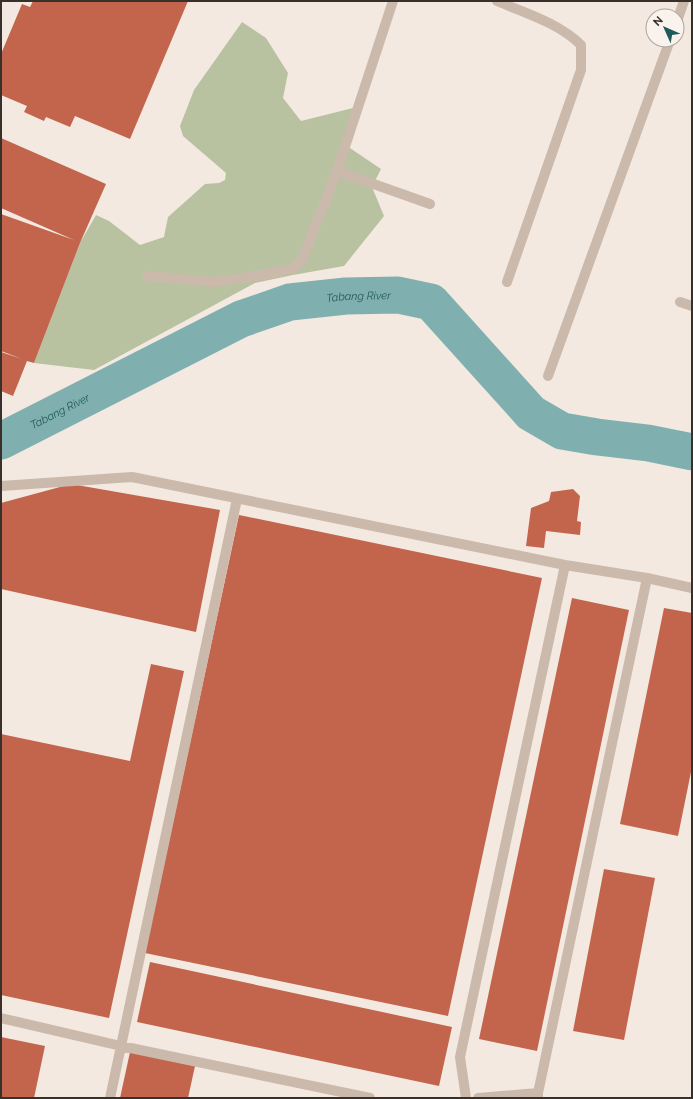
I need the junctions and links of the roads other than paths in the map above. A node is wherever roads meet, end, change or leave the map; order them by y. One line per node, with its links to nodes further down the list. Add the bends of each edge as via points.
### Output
1 (392, 1): 4 (lane)
2 (497, 1): 7 (lane, via 552,24 572,36 581,45 581,70)
3 (667, 48): 10 (lane)
4 (337, 171): 5 (lane); 6 (lane, via 302,260 294,268 214,282)
5 (430, 204)
6 (147, 276)
7 (507, 282)
8 (680, 302): 9 (lane)
9 (692, 306)
10 (548, 376)
11 (1, 486): 12 (lane, via 132,477)
12 (237, 499): 13 (lane); 17 (lane)
13 (565, 565): 14 (lane); 21 (lane, via 460,1057)
14 (647, 578): 15 (lane); 18 (lane)
15 (692, 588)
16 (1, 1018): 17 (lane)
17 (120, 1046): 19 (lane); 20 (lane)
18 (538, 1096): 22 (lane)
19 (110, 1098)
20 (370, 1098)
21 (466, 1098)
22 (478, 1098)

